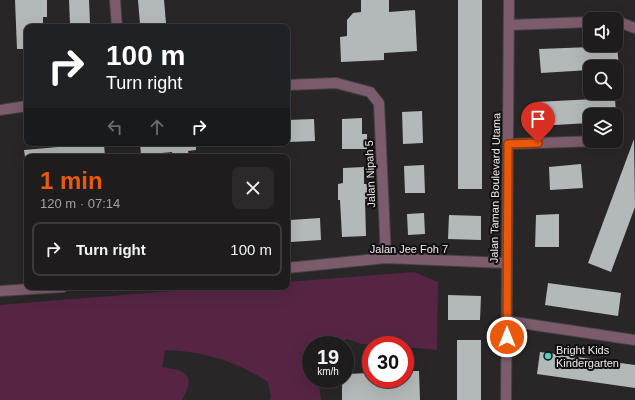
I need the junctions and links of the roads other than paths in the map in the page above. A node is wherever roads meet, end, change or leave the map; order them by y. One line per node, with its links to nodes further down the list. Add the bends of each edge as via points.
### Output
1 (115, 0): 4 (street)
2 (509, 0): 6 (street, Jalan Taman Boulevard Utama)
3 (583, 22): 6 (street)
4 (117, 24)
5 (623, 24): 7 (street)
6 (509, 25): 12 (street, Jalan Taman Boulevard Utama)
7 (635, 28)
8 (290, 85): 13 (street, Jalan Nipah 5, via 336,83 370,92 379,103)
9 (24, 106): 10 (street)
10 (0, 110)
11 (583, 142): 12 (street)
12 (508, 144): 14 (street, Jalan Taman Boulevard Utama)
13 (386, 258): 14 (street, Jalan Jee Foh 7); 15 (street, Jalan Jee Foh 7)
14 (506, 263): 18 (street, Jalan Taman Boulevard Utama)
15 (290, 268)
16 (24, 289): 17 (street)
17 (0, 291)
18 (507, 321): 19 (street); 20 (street, Jalan Taman Boulevard Utama)
19 (635, 340)
20 (506, 400)

